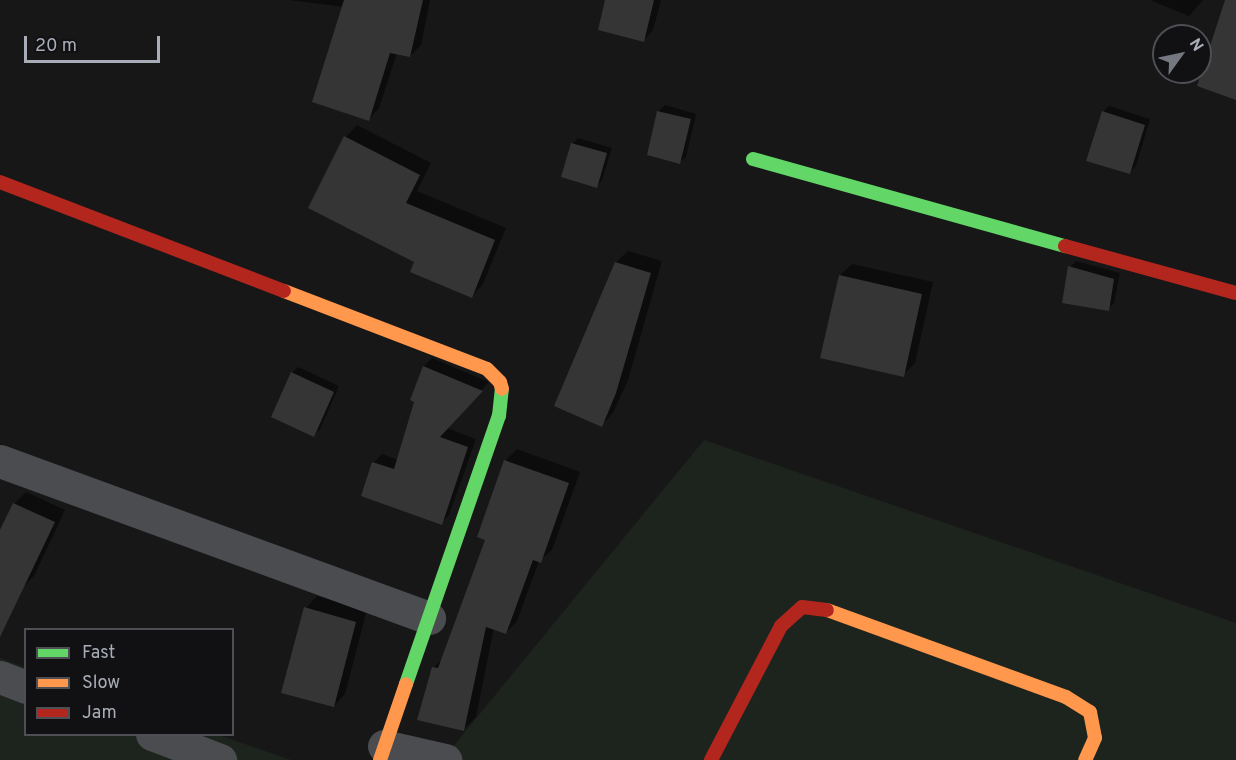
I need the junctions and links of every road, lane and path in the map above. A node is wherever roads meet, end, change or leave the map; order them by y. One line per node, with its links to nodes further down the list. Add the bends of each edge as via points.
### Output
1 (753, 159): 3 (street)
2 (0, 182): 5 (street, via 487,369 500,382 503,394 499,416)
3 (1236, 293)
4 (0, 461): 5 (street)
5 (429, 618): 9 (street)
6 (0, 677): 7 (street)
7 (24, 686)
8 (155, 736): 10 (street)
9 (382, 753): 11 (street)
10 (219, 760)
11 (445, 760)
12 (711, 760): 13 (street, via 781,627 802,608 833,611 1066,697 1090,712 1095,738)
13 (1085, 760)

